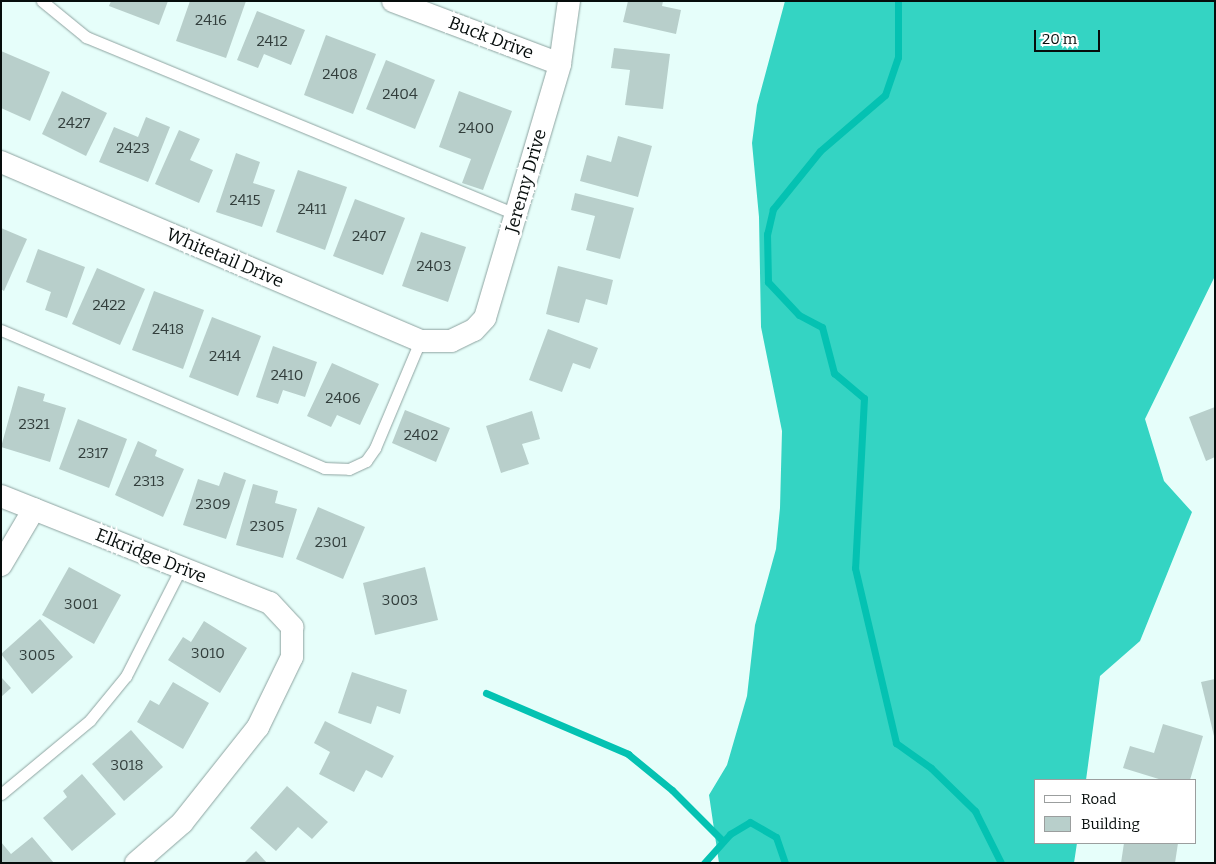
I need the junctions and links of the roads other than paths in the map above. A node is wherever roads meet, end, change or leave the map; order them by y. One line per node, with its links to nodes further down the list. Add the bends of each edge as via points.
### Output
1 (42, 1): 6 (lane, via 86,37)
2 (393, 1): 4 (street, Buck Drive)
3 (569, 1): 4 (street, Jeremy Drive)
4 (560, 64): 6 (street, Jeremy Drive)
5 (1, 162): 8 (street, Whitetail Drive)
6 (516, 214): 9 (street, Jeremy Drive, via 485,318 474,330)
7 (1, 330): 8 (lane, via 324,468 349,469 366,461 375,448)
8 (420, 341): 9 (street, Whitetail Drive)
9 (451, 341)
10 (1, 496): 11 (street, Elkridge Drive)
11 (34, 509): 12 (street); 13 (street, Elkridge Drive)
12 (1, 565)
13 (181, 568): 14 (lane, via 126,676 90,720); 15 (street, Elkridge Drive, via 270,603 292,627 292,657 258,727 182,823)
14 (1, 794)
15 (136, 863)

